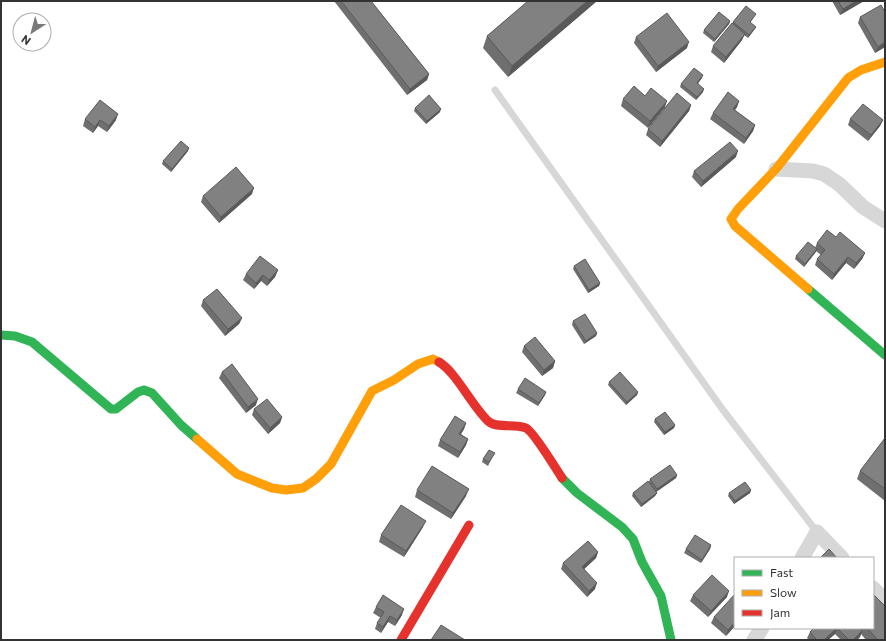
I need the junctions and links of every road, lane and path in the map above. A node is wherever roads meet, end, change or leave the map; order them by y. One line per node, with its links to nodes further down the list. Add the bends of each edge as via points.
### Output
1 (885, 62): 3 (street, via 865,67 848,78)
2 (494, 90): 8 (lane, via 724,410)
3 (776, 169): 4 (street, via 824,174); 6 (street, via 738,209 731,219 735,226)
4 (885, 221)
5 (1, 335): 15 (street, via 26,338 111,409 116,409 138,392 144,390 152,393 181,425 237,474 272,488 286,490 304,488 331,464 372,392 418,364 433,359 444,365 489,423 502,426 516,425 528,429 562,479 633,539 642,562 661,596)
6 (885, 355)
7 (469, 525): 14 (street)
8 (817, 532): 9 (street); 10 (street)
9 (803, 557)
10 (841, 557)
11 (874, 589): 12 (street)
12 (885, 600)
13 (761, 629): 16 (street)
14 (401, 640)
15 (671, 640)
16 (754, 640)

